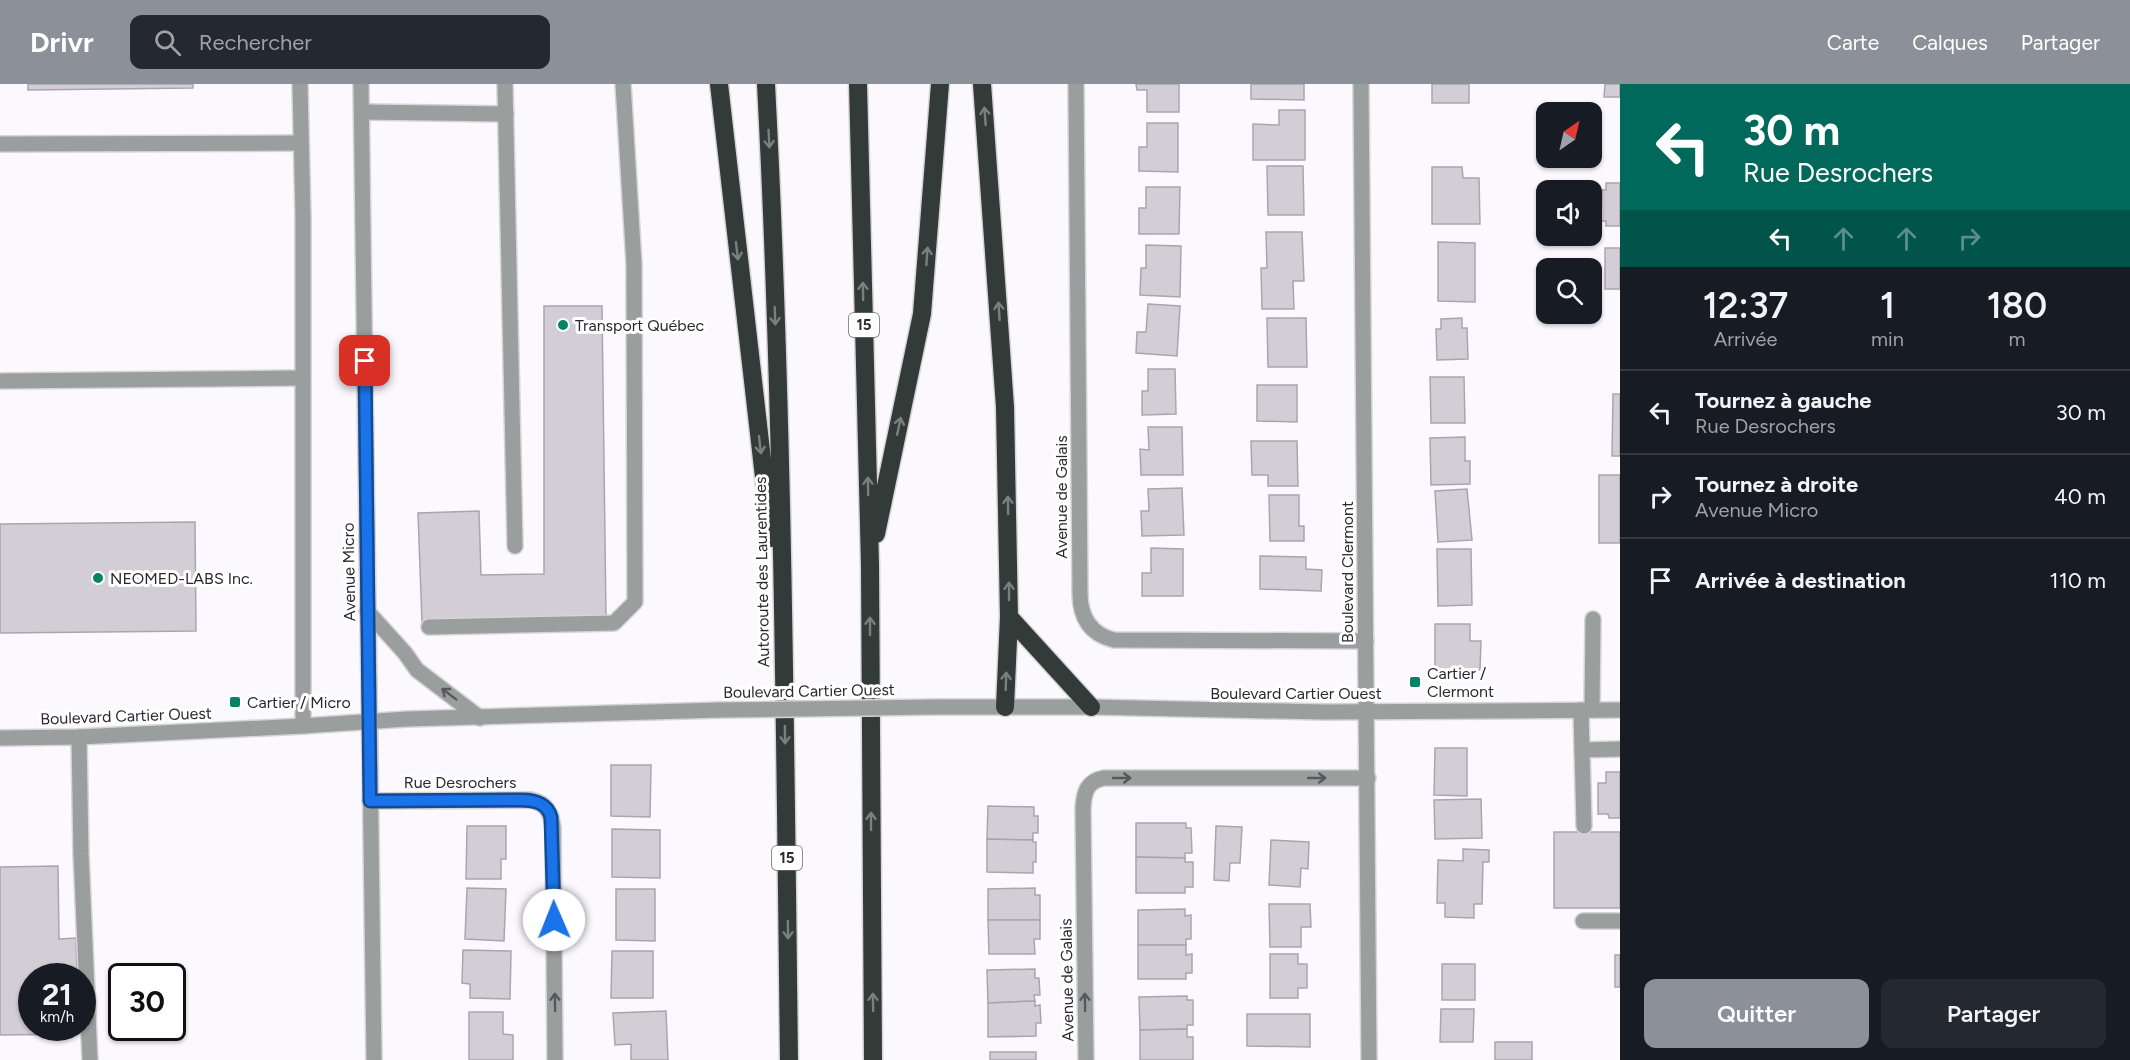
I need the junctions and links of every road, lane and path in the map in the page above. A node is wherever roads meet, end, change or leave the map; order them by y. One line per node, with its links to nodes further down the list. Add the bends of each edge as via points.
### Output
1 (300, 84): 14 (street)
2 (361, 84): 12 (street, Avenue Micro)
3 (505, 84): 13 (street)
4 (623, 84): 23 (street, via 634,264 635,603 614,623)
5 (719, 84): 25 (highway, one-way to 25)
6 (766, 84): 25 (highway, Autoroute des Laurentides / 15, one-way to 25)
7 (858, 84): 19 (highway, 15, one-way to 7)
8 (940, 84): 19 (highway, one-way to 8, via 922,314)
9 (982, 84): 21 (highway, one-way to 9, via 1005,407)
10 (1076, 84): 24 (street, Avenue de Galais, via 1083,618 1101,636 1113,640)
11 (1361, 84): 24 (street, Boulevard Clermont)
12 (362, 112): 13 (street); 20 (street, Avenue Micro)
13 (506, 114): 18 (street)
14 (301, 143): 15 (street); 16 (street)
15 (0, 144)
16 (303, 378): 17 (street); 33 (street)
17 (0, 381)
18 (515, 546)
19 (870, 565): 47 (highway, 15, one-way to 19)
20 (368, 611): 31 (street, one-way to 20, via 417,670); 32 (street, Avenue Micro)
21 (1010, 617): 26 (highway, one-way to 21); 27 (highway)
22 (1593, 619): 28 (street)
23 (429, 627)
24 (1366, 641): 30 (street, Boulevard Clermont)
25 (784, 655): 46 (highway, Autoroute des Laurentides / 15, one-way to 46)
26 (1005, 707): 27 (street, Boulevard Cartier Ouest); 31 (street, Boulevard Cartier Ouest, bridge)
27 (1091, 707): 30 (street, Boulevard Cartier Ouest)
28 (1587, 710): 29 (street, Boulevard Cartier Ouest); 30 (street, Boulevard Cartier Ouest); 37 (street)
29 (1620, 710)
30 (1367, 712): 38 (street, Boulevard Clermont)
31 (480, 718): 32 (street, Boulevard Cartier Ouest)
32 (369, 722): 33 (street, Boulevard Cartier Ouest); 39 (street, Avenue Micro)
33 (303, 726): 34 (street, Boulevard Cartier Ouest)
34 (79, 737): 35 (street, Boulevard Cartier Ouest); 43 (street)
35 (0, 738)
36 (1620, 749): 37 (street)
37 (1582, 750): 40 (street)
38 (1368, 778): 48 (street, Avenue de Galais, one-way to 38, via 1083,808 1089,785 1104,778); 49 (street, Boulevard Clermont)
39 (370, 801): 44 (street, Avenue Micro); 45 (street, Rue Desrochers, one-way to 39, via 553,826 549,811 531,800)
40 (1584, 826)
41 (1583, 921): 42 (street)
42 (1620, 921)
43 (90, 1060)
44 (374, 1060)
45 (555, 1060)
46 (789, 1060)
47 (873, 1060)
48 (1086, 1060)
49 (1369, 1060)

